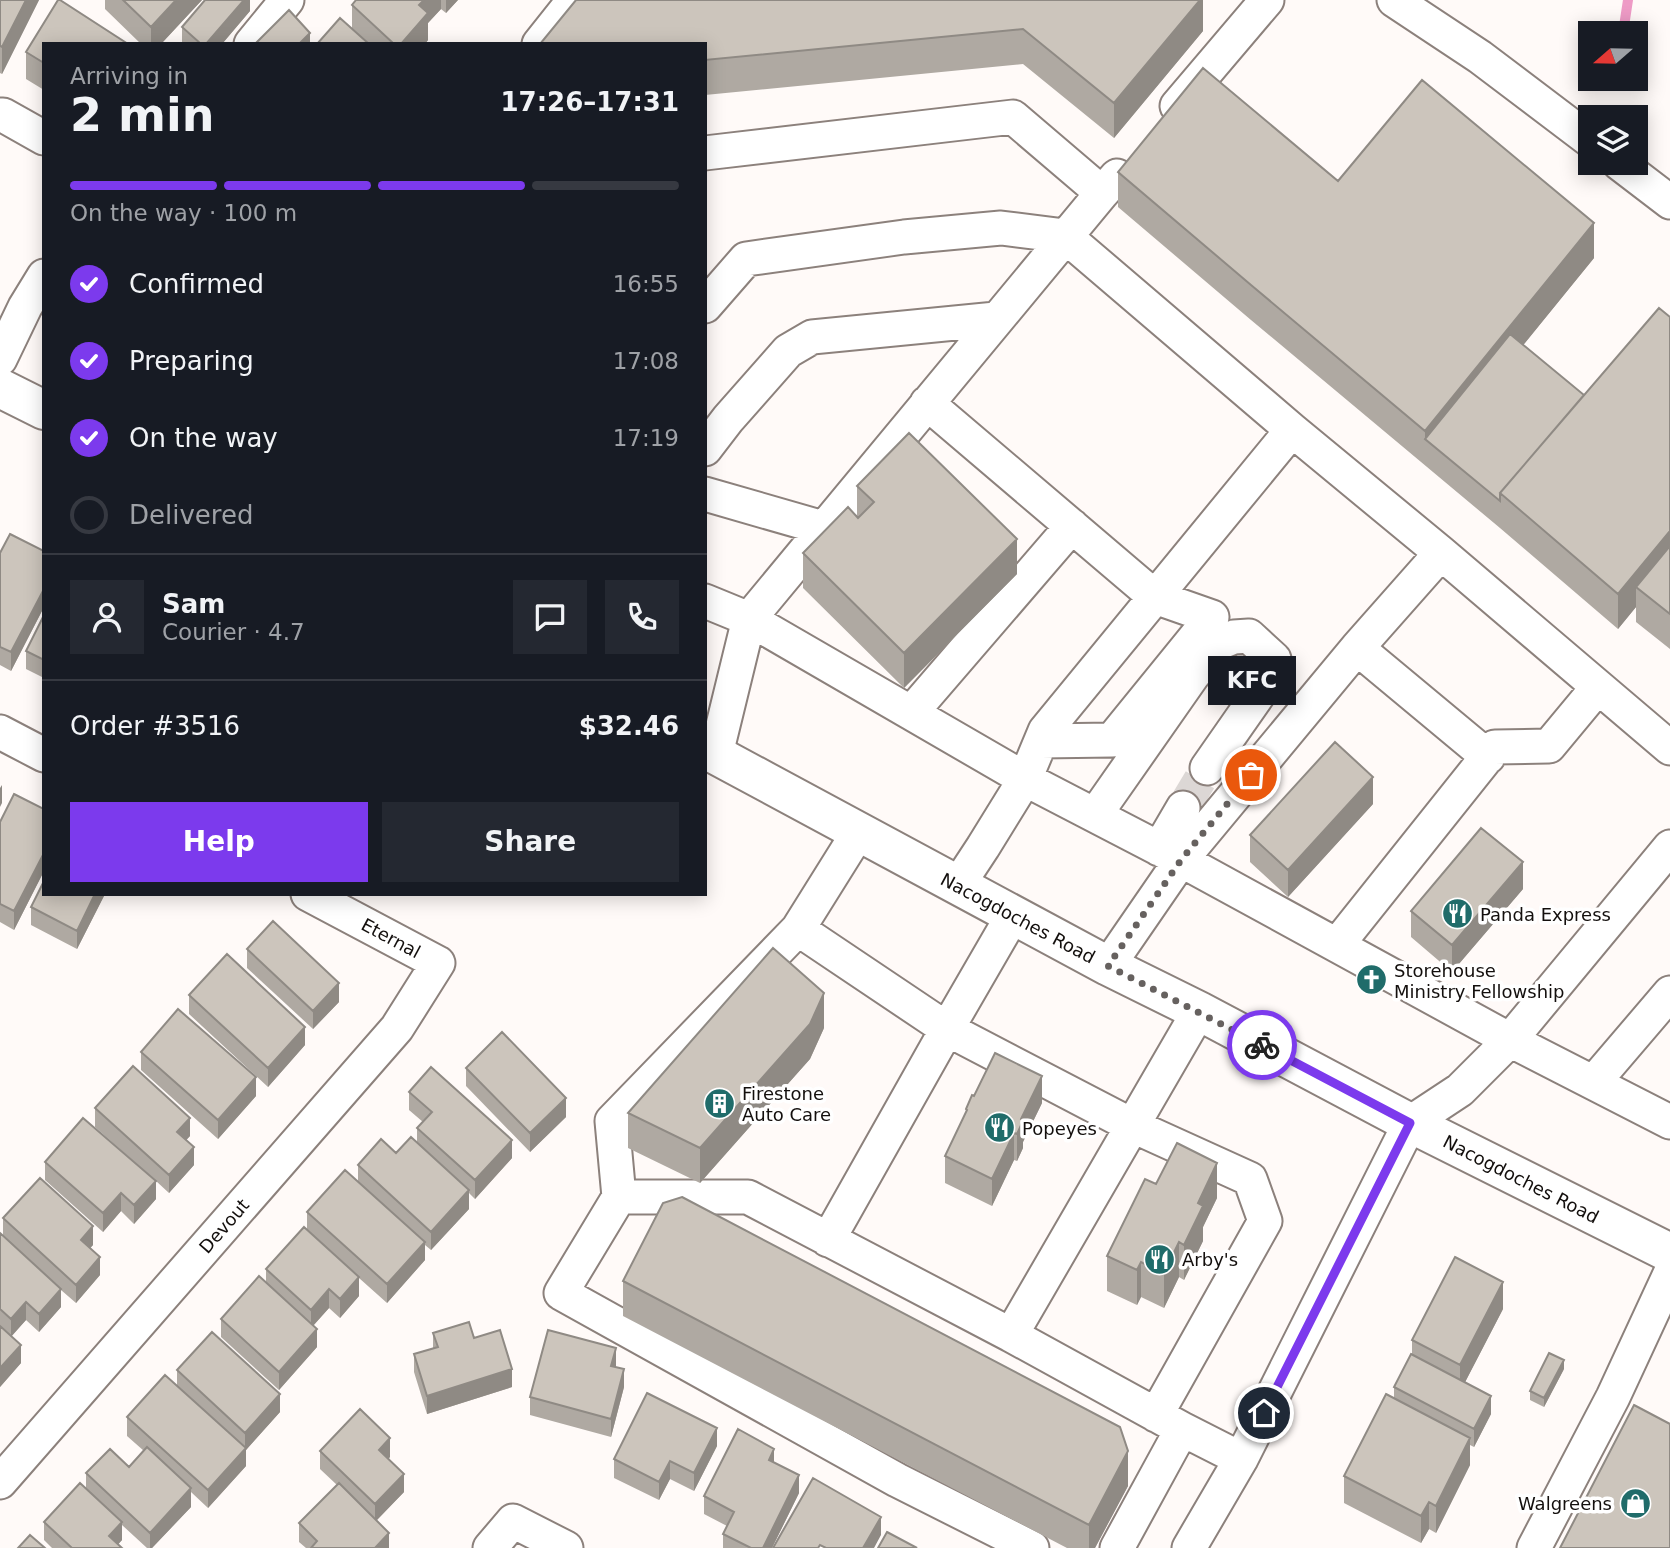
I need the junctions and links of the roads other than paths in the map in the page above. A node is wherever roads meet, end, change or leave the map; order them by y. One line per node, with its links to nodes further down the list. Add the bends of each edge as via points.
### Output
1 (287, 0): 5 (street)
2 (574, 0): 6 (street)
3 (1267, 0): 12 (street)
4 (1394, 0): 8 (street, via 1480,57)
5 (253, 42)
6 (541, 42)
7 (0, 115): 9 (street)
8 (1578, 131)
9 (42, 137)
10 (707, 153): 12 (street, via 1013,117)
11 (1635, 175): 13 (street)
12 (1102, 193): 14 (street)
13 (1670, 202)
14 (1065, 236): 17 (street, via 1001,228 746,259); 18 (street); 23 (street)
15 (42, 279): 16 (street)
16 (23, 303): 19 (street)
17 (707, 304)
18 (996, 319): 21 (street); 24 (street, via 812,337 788,351)
19 (0, 359)
20 (0, 388): 22 (main road)
21 (927, 403): 26 (street); 27 (street)
22 (42, 409)
23 (1292, 430): 28 (street); 29 (street)
24 (707, 446)
25 (707, 495): 27 (street)
26 (1072, 526): 29 (street); 36 (street)
27 (823, 528): 33 (street)
28 (1441, 553): 34 (street); 35 (street)
29 (1155, 597): 32 (street); 38 (street)
30 (707, 602): 33 (street)
31 (1253, 613): 32 (street)
32 (1212, 617): 38 (street, via 1112,740)
33 (748, 619): 36 (street); 40 (street)
34 (1357, 648): 42 (street); 49 (street)
35 (1598, 687): 39 (street); 42 (street, via 1549,746 1495,747)
36 (911, 713): 44 (street)
37 (0, 732): 41 (street)
38 (1041, 741): 44 (street)
39 (1670, 748)
40 (710, 752): 47 (main road, Nacogdoches Road)
41 (42, 754)
42 (1488, 757): 54 (street)
43 (1207, 768): 46 (street, via 1260,692 1274,659 1249,636 1219,643)
44 (1024, 779): 46 (street); 50 (street)
45 (1183, 808): 49 (street)
46 (1095, 815): 49 (street)
47 (858, 832): 50 (main road, Nacogdoches Road); 53 (street)
48 (1670, 847): 60 (street)
49 (1170, 855): 54 (street); 56 (street)
50 (958, 885): 52 (main road, Nacogdoches Road)
51 (312, 896): 55 (street, Eternal)
52 (1013, 915): 56 (main road, Nacogdoches Road); 59 (street)
53 (798, 929): 59 (street); 65 (street, via 612,1121)
54 (1337, 945): 60 (street)
55 (438, 962): 72 (street, Devout, via 397,1028)
56 (1108, 966): 58 (main road, Nacogdoches Road)
57 (1670, 993): 61 (street)
58 (1199, 1011): 63 (main road, Nacogdoches Road); 64 (street)
59 (947, 1028): 64 (street); 66 (street)
60 (1510, 1040): 61 (street); 63 (street, via 1460,1090)
61 (1594, 1082): 62 (street)
62 (1670, 1122)
63 (1410, 1123): 67 (main road, Nacogdoches Road); 71 (street)
64 (1131, 1125): 69 (street); 70 (street, via 1250,1179 1265,1221)
65 (619, 1197): 66 (street, via 748,1197); 75 (street, via 561,1293 897,1480)
66 (828, 1240): 69 (street)
67 (1670, 1254)
68 (1670, 1274): 78 (street, via 1625,1403)
69 (1011, 1335): 70 (street)
70 (1169, 1422): 71 (street); 76 (street)
71 (1241, 1459): 77 (street)
72 (0, 1482)
73 (490, 1548): 74 (street, via 513,1521)
74 (566, 1548)
75 (1032, 1548)
76 (1117, 1548)
77 (1189, 1548)
78 (1534, 1548)

